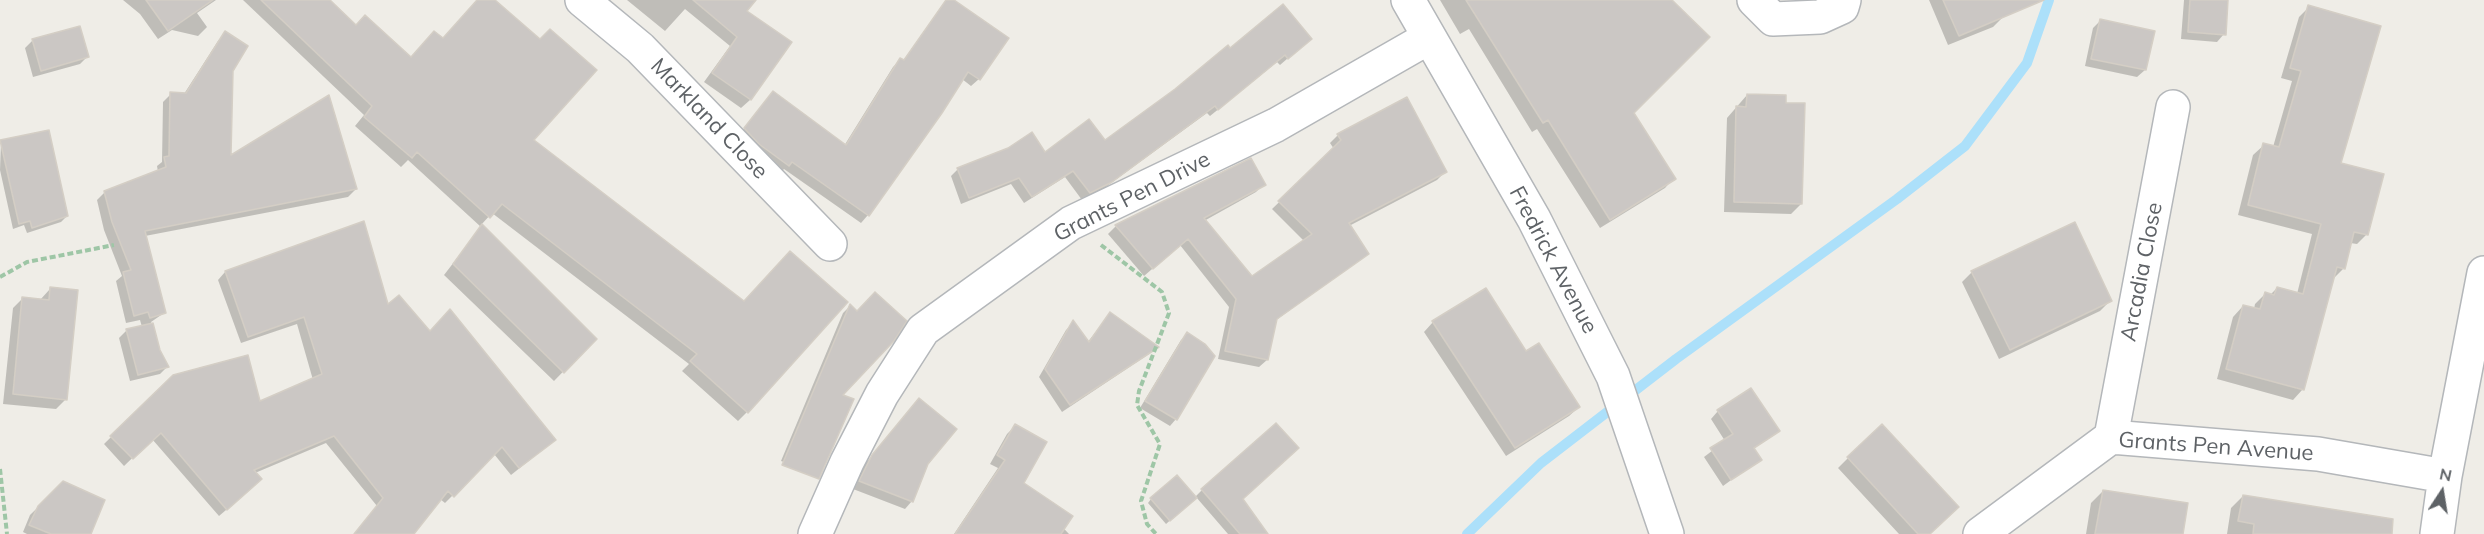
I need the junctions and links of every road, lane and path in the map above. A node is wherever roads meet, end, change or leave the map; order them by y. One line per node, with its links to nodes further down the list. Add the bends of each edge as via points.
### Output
1 (582, 0): 8 (street, Markland Close, via 639,48)
2 (1408, 0): 5 (street, Fredrick Avenue)
3 (1754, 0): 4 (street, via 1773,19 1820,17 1842,7)
4 (1844, 0)
5 (1428, 38): 7 (street, Grants Pen Drive, via 1276,125); 18 (street, Fredrick Avenue, via 1534,219 1613,375)
6 (2173, 107): 12 (street, Arcadia Close)
7 (1071, 223): 16 (street, Grants Pen Drive, via 923,330 882,394); 17 (path, via 1162,292 1170,313 1137,405 1160,444 1141,501 1147,524)
8 (830, 244)
9 (114, 245): 11 (path, via 27,262)
10 (2484, 273): 14 (street)
11 (0, 277)
12 (2111, 437): 14 (street, Grants Pen Avenue, via 2318,454); 19 (street, Grants Pen Avenue)
13 (0, 469): 15 (path)
14 (2445, 476): 20 (street)
15 (7, 534)
16 (815, 534)
17 (1156, 534)
18 (1667, 534)
19 (1980, 534)
20 (2437, 534)

